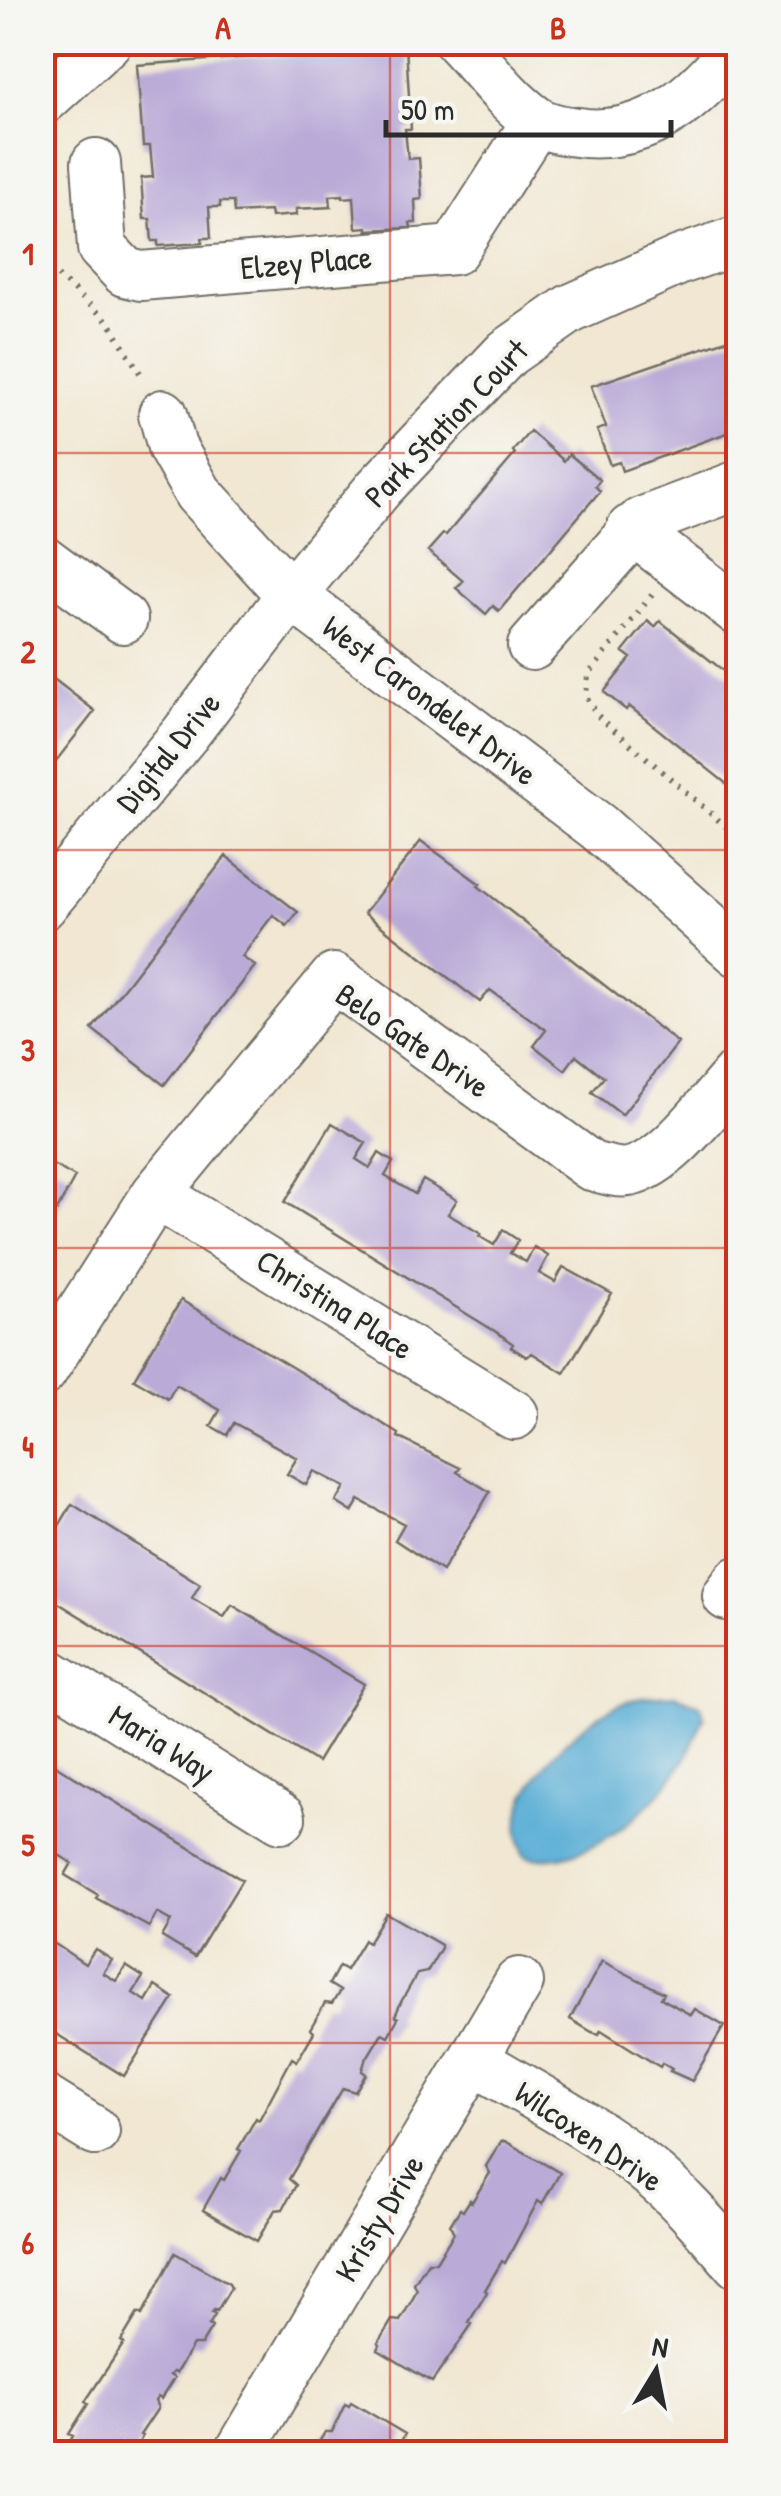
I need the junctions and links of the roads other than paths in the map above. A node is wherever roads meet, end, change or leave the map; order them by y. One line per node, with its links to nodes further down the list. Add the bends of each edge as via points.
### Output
1 (107, 42): 4 (street)
2 (458, 42): 5 (street)
3 (737, 45): 5 (street, via 673,111 642,127 608,134)
4 (42, 101)
5 (536, 122): 6 (street, Elzey Place, via 454,250 140,276 125,272 102,248)
6 (96, 164)
7 (738, 240): 12 (street, Park Station Court, via 570,309 507,353)
8 (163, 414): 12 (street, West Carondelet Drive, via 172,447 198,493)
9 (738, 485): 10 (street)
10 (631, 529): 13 (street); 15 (street)
11 (42, 558): 14 (street)
12 (291, 595): 16 (street, Digital Drive); 17 (street, West Carondelet Drive, via 598,827)
13 (738, 611)
14 (123, 618)
15 (532, 646)
16 (42, 906)
17 (738, 952)
18 (738, 1074): 19 (street, Belo Gate Drive, via 649,1164 626,1173 591,1166 334,978)
19 (156, 1194): 20 (street, Belo Gate Drive); 21 (street, Christina Place)
20 (42, 1372)
21 (514, 1415)
22 (42, 1669): 23 (street, Maria Way)
23 (281, 1818)
24 (519, 1982): 25 (street, Kristy Drive)
25 (474, 2060): 28 (street, Wilcoxen Drive, via 649,2171); 29 (street, Kristy Drive)
26 (42, 2098): 27 (street)
27 (95, 2130)
28 (738, 2264)
29 (238, 2454)

